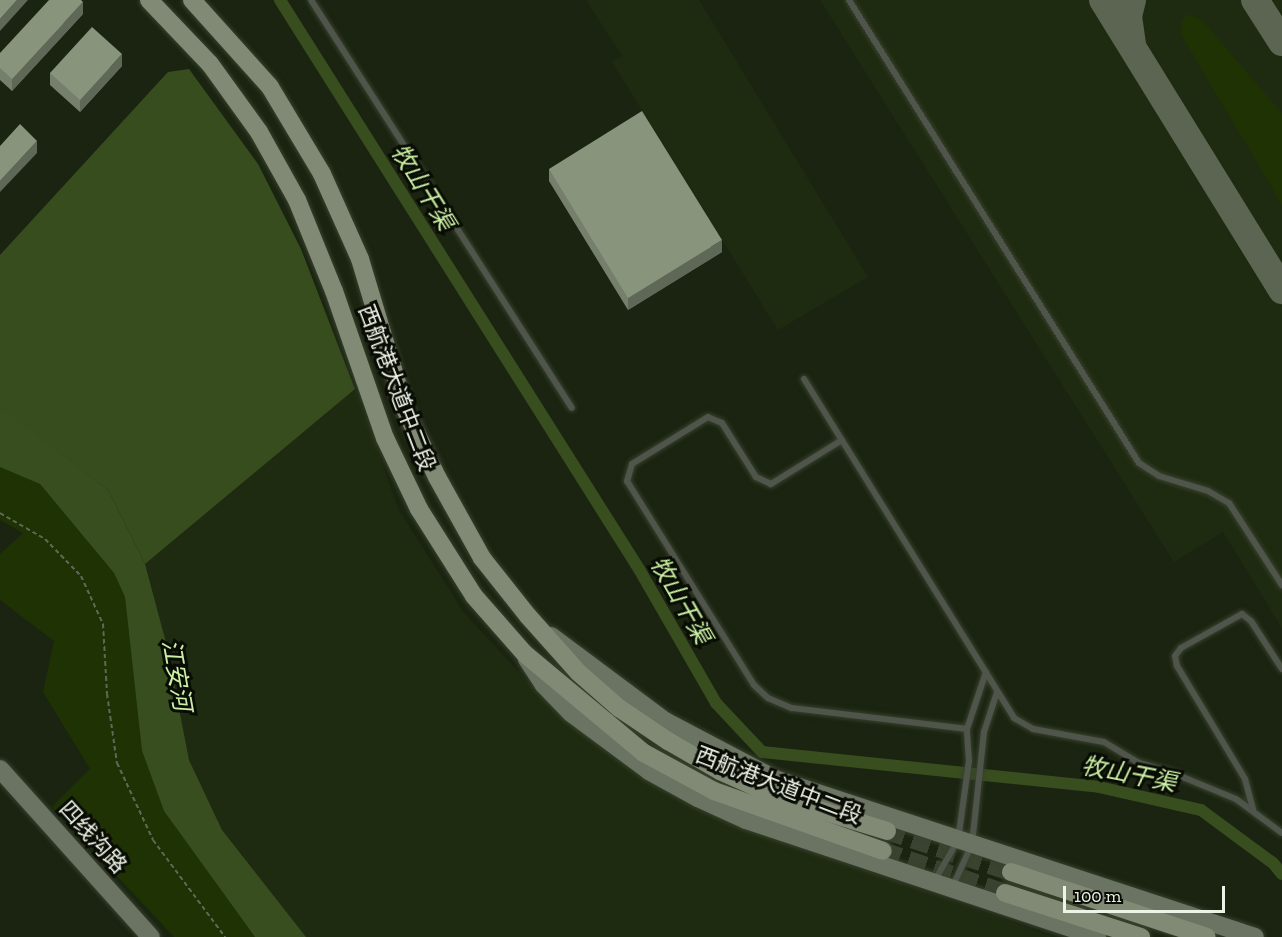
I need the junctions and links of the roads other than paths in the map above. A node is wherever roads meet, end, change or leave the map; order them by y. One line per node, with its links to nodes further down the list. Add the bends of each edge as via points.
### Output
1 (149, 0): 10 (main road, 西航港大道中二段, via 210,64 259,132 297,200 386,438 419,509 474,596)
2 (192, 0): 9 (main road, 西航港大道中二段, via 270,87 322,174 360,259 405,409 437,477 482,558)
3 (311, 0): 6 (lane)
4 (849, 0): 8 (lane, via 1139,463 1159,476 1208,491 1229,503)
5 (804, 380): 7 (lane)
6 (572, 408)
7 (842, 440): 12 (lane); 14 (lane, via 771,483 756,477 722,423 708,417 632,464 627,481 754,685 768,698 792,708)
8 (1282, 585)
9 (534, 623): 17 (main road, 西航港大道中二段, via 579,673 619,708 668,741 720,771 780,798); 19 (street, via 665,721 737,762 775,779)
10 (525, 654): 20 (main road, 西航港大道中二段, via 587,710 644,753 714,791); 22 (street, via 543,684 571,713 649,771 746,820)
11 (1282, 669): 16 (lane, via 1251,621 1242,614 1199,637 1175,656 1177,666 1245,779)
12 (986, 672): 13 (lane); 14 (lane)
13 (997, 692): 16 (lane, via 1014,718 1028,726 1104,742 1137,762 1173,773); 19 (lane, via 984,732 978,794)
14 (967, 729): 19 (lane)
15 (0, 769): 25 (street, 四线沟路)
16 (1253, 809): 18 (lane)
17 (886, 831)
18 (1282, 833)
19 (965, 842): 22 (lane); 23 (lane); 29 (street)
20 (883, 851)
21 (1011, 872): 28 (main road)
22 (933, 884): 23 (street)
23 (951, 890): 26 (street)
24 (1005, 893): 27 (main road)
25 (151, 937)
26 (1097, 937)
27 (1141, 937)
28 (1207, 937)
29 (1256, 937)

